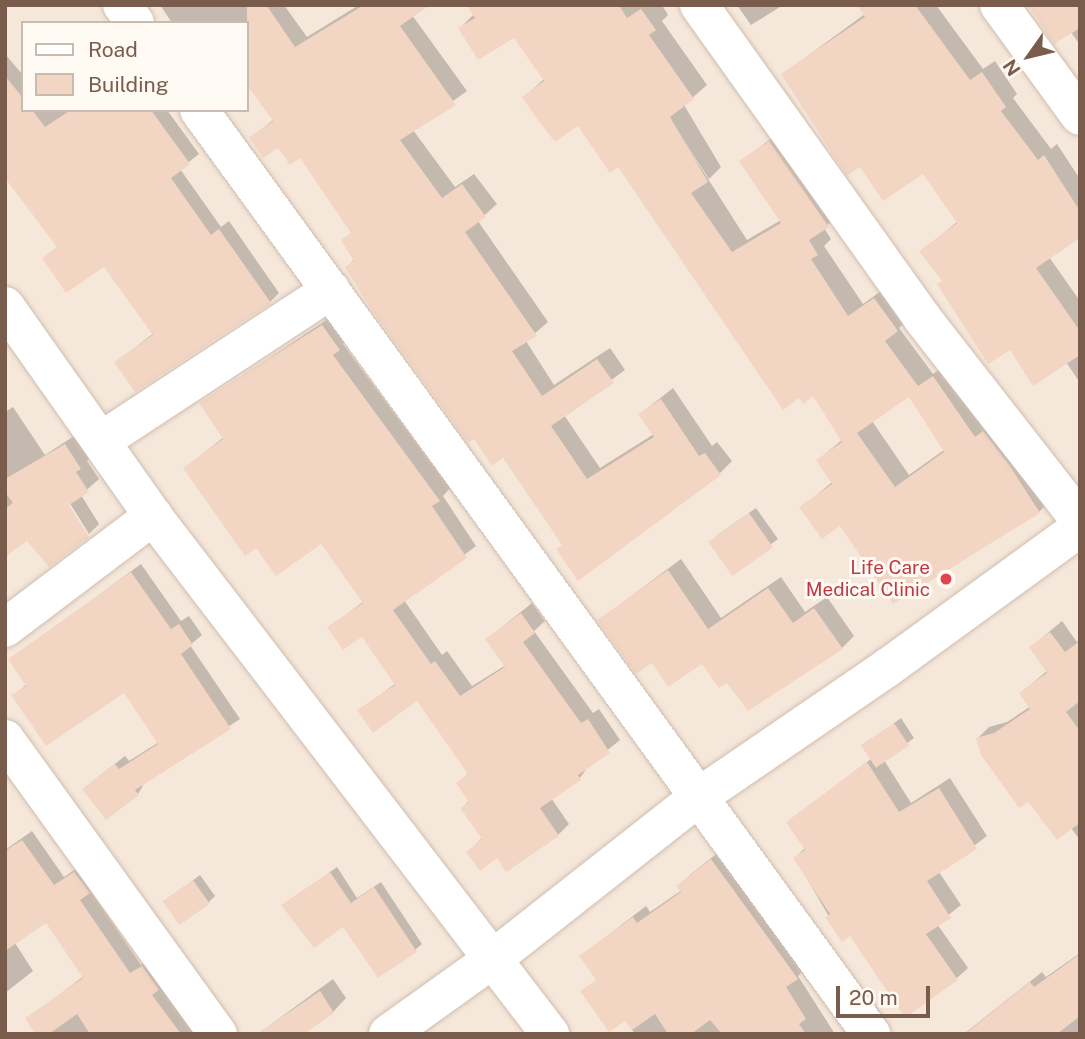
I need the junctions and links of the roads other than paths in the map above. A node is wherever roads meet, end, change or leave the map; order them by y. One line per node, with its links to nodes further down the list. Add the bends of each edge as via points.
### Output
1 (122, 5): 4 (street)
2 (699, 5): 11 (street, via 922,318)
3 (999, 5): 6 (street)
4 (134, 21)
5 (200, 112): 7 (street)
6 (1080, 116)
7 (331, 290): 9 (street); 15 (street)
8 (5, 306): 9 (street)
9 (100, 440): 10 (street)
10 (153, 516): 13 (street); 16 (street)
11 (1080, 520)
12 (1080, 527): 15 (street, via 887,668)
13 (5, 628)
14 (5, 739): 17 (street)
15 (700, 796): 16 (street); 20 (street)
16 (494, 958): 18 (street); 19 (street)
17 (218, 1034)
18 (388, 1034)
19 (550, 1034)
20 (871, 1034)

